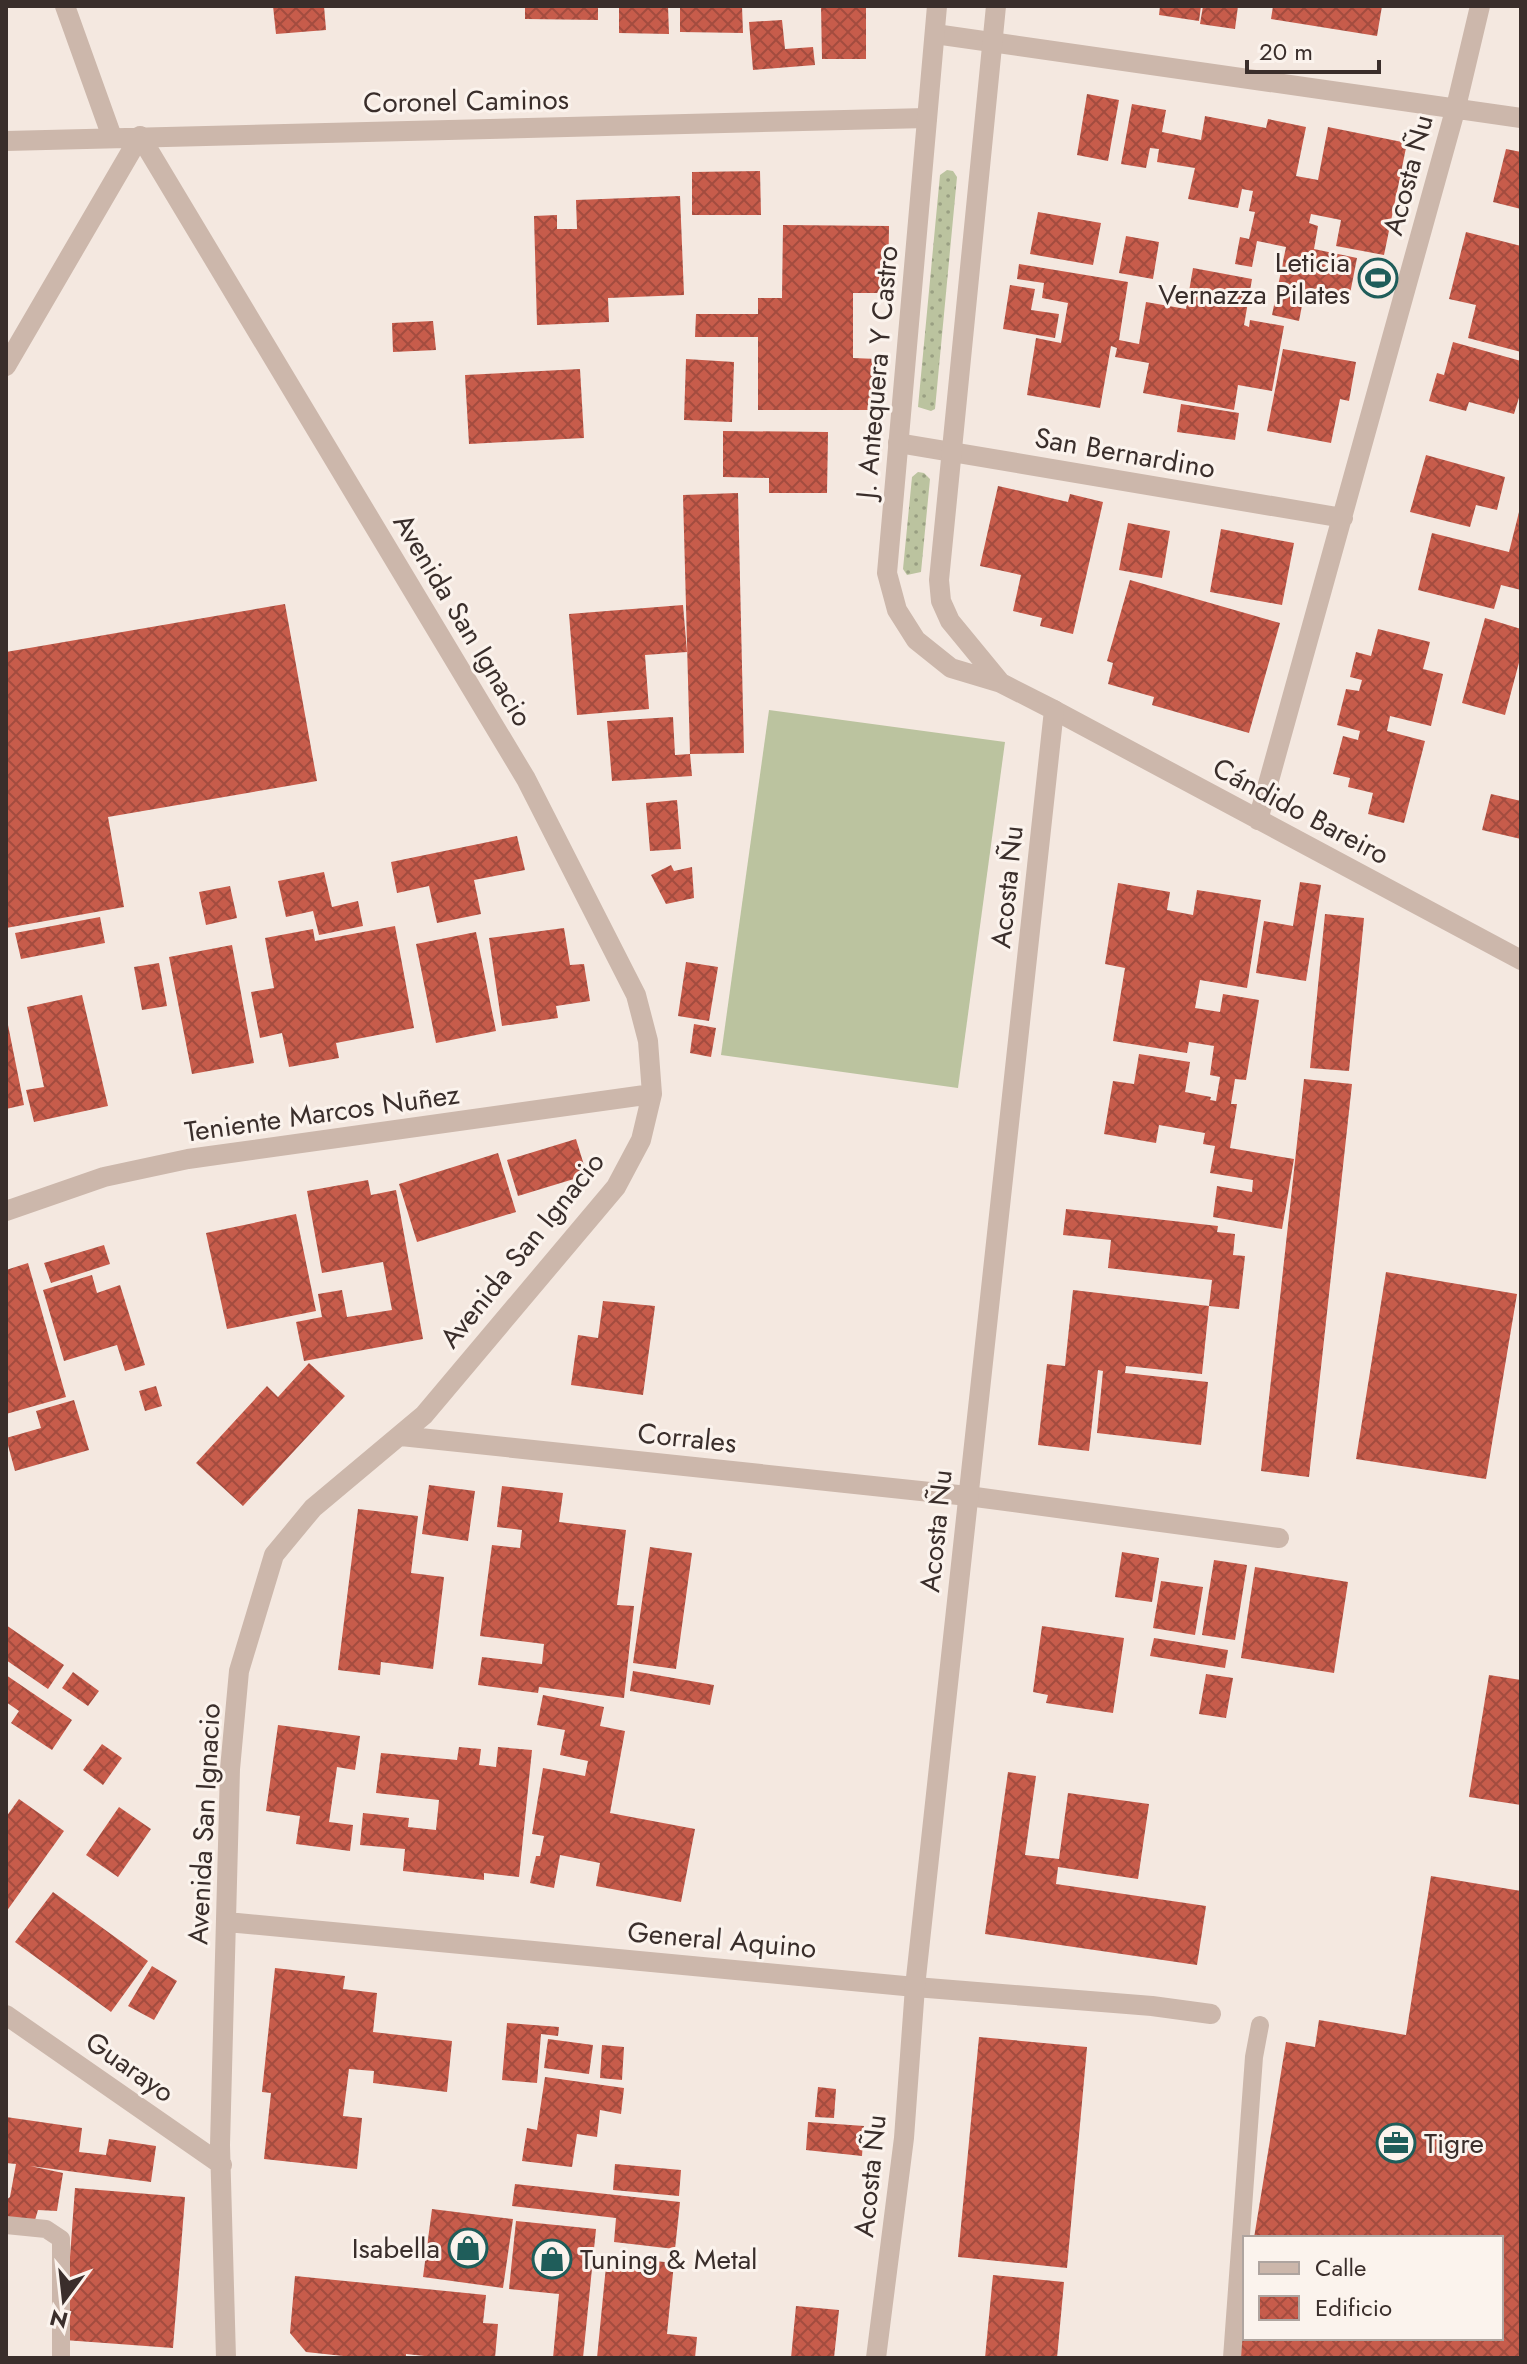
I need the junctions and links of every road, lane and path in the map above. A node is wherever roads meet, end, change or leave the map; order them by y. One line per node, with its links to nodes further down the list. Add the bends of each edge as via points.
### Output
1 (65, 6): 11 (street)
2 (937, 6): 5 (street, J. Antequera Y Castro)
3 (996, 6): 6 (street, J. Antequera Y Castro)
4 (1480, 6): 7 (street, Acosta Ñu)
5 (935, 34): 6 (street); 8 (street, J. Antequera Y Castro)
6 (992, 42): 7 (street); 15 (street, J. Antequera Y Castro)
7 (1456, 107): 9 (street); 16 (street, Acosta Ñu)
8 (927, 118): 10 (street, Coronel Caminos); 14 (street, J. Antequera Y Castro)
9 (1521, 118)
10 (140, 136): 11 (street, Coronel Caminos); 13 (street); 21 (street, Avenida San Ignacio, via 526,779 636,995 648,1041)
11 (112, 137): 12 (street, Coronel Caminos)
12 (6, 141)
13 (6, 366)
14 (898, 443): 15 (street, San Bernardino); 17 (street, J. Antequera Y Castro, via 887,573 897,610 916,640 951,668)
15 (953, 452): 16 (street, San Bernardino); 17 (street, J. Antequera Y Castro, via 941,601 950,621)
16 (1343, 518): 19 (street, Acosta Ñu)
17 (1001, 683): 18 (street, J. Antequera Y Castro)
18 (1054, 710): 19 (street, Cándido Bareiro); 24 (street, Acosta Ñu)
19 (1258, 820): 20 (street, Cándido Bareiro)
20 (1521, 960)
21 (652, 1094): 22 (street, Teniente Marcos Nuñez, via 188,1159 104,1177); 23 (street, Avenida San Ignacio, via 641,1140 616,1187)
22 (6, 1211)
23 (401, 1436): 24 (street, Corrales); 26 (street, Avenida San Ignacio, via 313,1508 274,1555 239,1671 230,1769)
24 (968, 1496): 25 (street, Corrales); 27 (street, Acosta Ñu)
25 (1279, 1538)
26 (227, 1922): 27 (street, General Aquino); 31 (street, Avenida San Ignacio)
27 (915, 1987): 28 (street, General Aquino); 35 (street, Acosta Ñu, via 904,2138)
28 (1211, 2014)
29 (6, 2015): 31 (street, Guarayo)
30 (1260, 2025): 36 (lane)
31 (222, 2165): 34 (street, Avenida San Ignacio)
32 (6, 2225): 33 (lane, via 46,2229 61,2239)
33 (61, 2358)
34 (226, 2358)
35 (876, 2358)
36 (1232, 2358)

